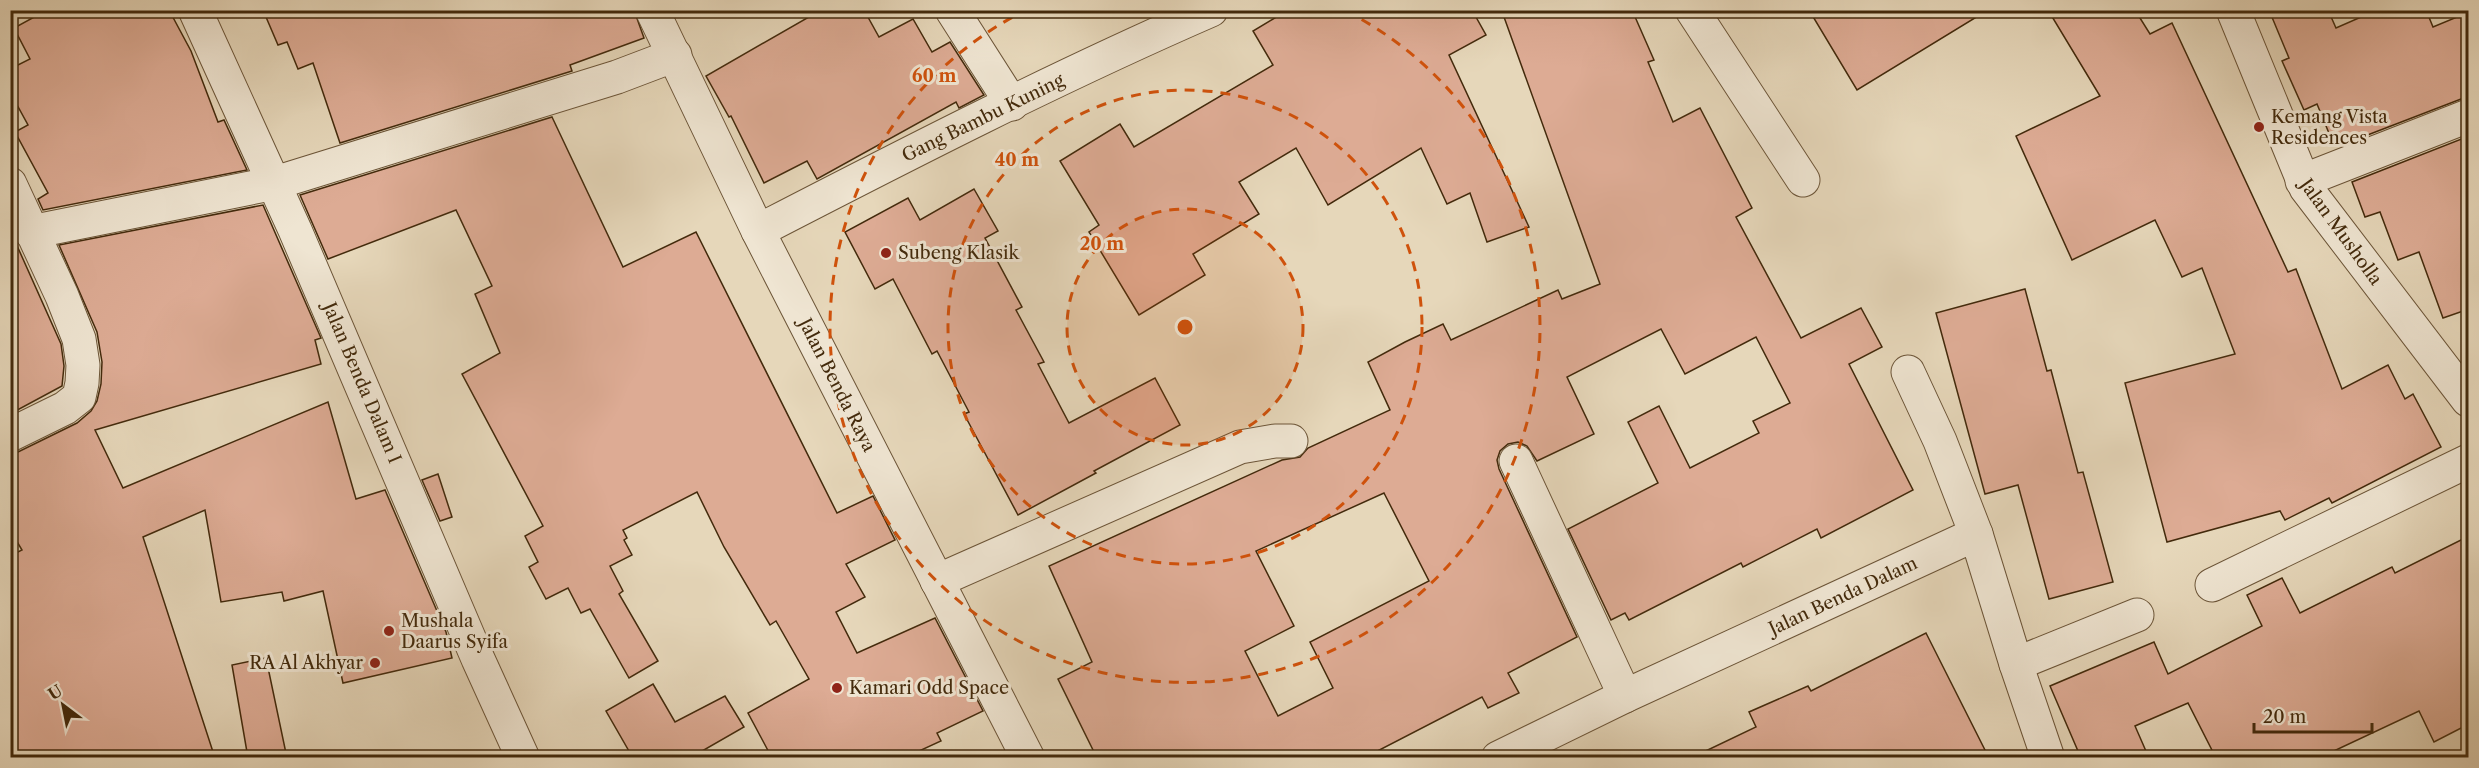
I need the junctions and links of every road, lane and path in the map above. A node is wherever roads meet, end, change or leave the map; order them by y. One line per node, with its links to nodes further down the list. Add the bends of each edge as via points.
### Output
1 (195, 10): 12 (street, Jalan Benda Dalam I)
2 (652, 10): 7 (street, Jalan Benda Raya)
3 (952, 10): 8 (street)
4 (1211, 10): 8 (street, Gang Bambu Kuning)
5 (1692, 10): 10 (street)
6 (2233, 10): 11 (street, Jalan Musholla)
7 (675, 56): 12 (street); 14 (street, Jalan Benda Raya)
8 (1012, 104): 14 (street, Gang Bambu Kuning)
9 (2469, 116): 11 (street)
10 (1803, 180)
11 (2302, 181): 17 (street, Jalan Musholla)
12 (274, 183): 15 (street); 28 (street, Jalan Benda Dalam I)
13 (10, 184): 15 (street)
14 (758, 231): 23 (street, Jalan Benda Raya)
15 (31, 232): 18 (street, via 62,296 82,350 82,383 79,397 65,408)
16 (1908, 372): 22 (street)
17 (2469, 400)
18 (10, 435)
19 (1291, 441): 23 (street, via 1240,447)
20 (2469, 460): 24 (street)
21 (1516, 461): 27 (street)
22 (1976, 534): 26 (street); 27 (street, Jalan Benda Dalam)
23 (937, 581): 29 (street, Jalan Benda Raya)
24 (2212, 585)
25 (2137, 615): 26 (street)
26 (2016, 664): 31 (street)
27 (1625, 696): 30 (street, Jalan Benda Dalam)
28 (523, 758)
29 (1028, 758)
30 (1498, 758)
31 (2048, 758)

